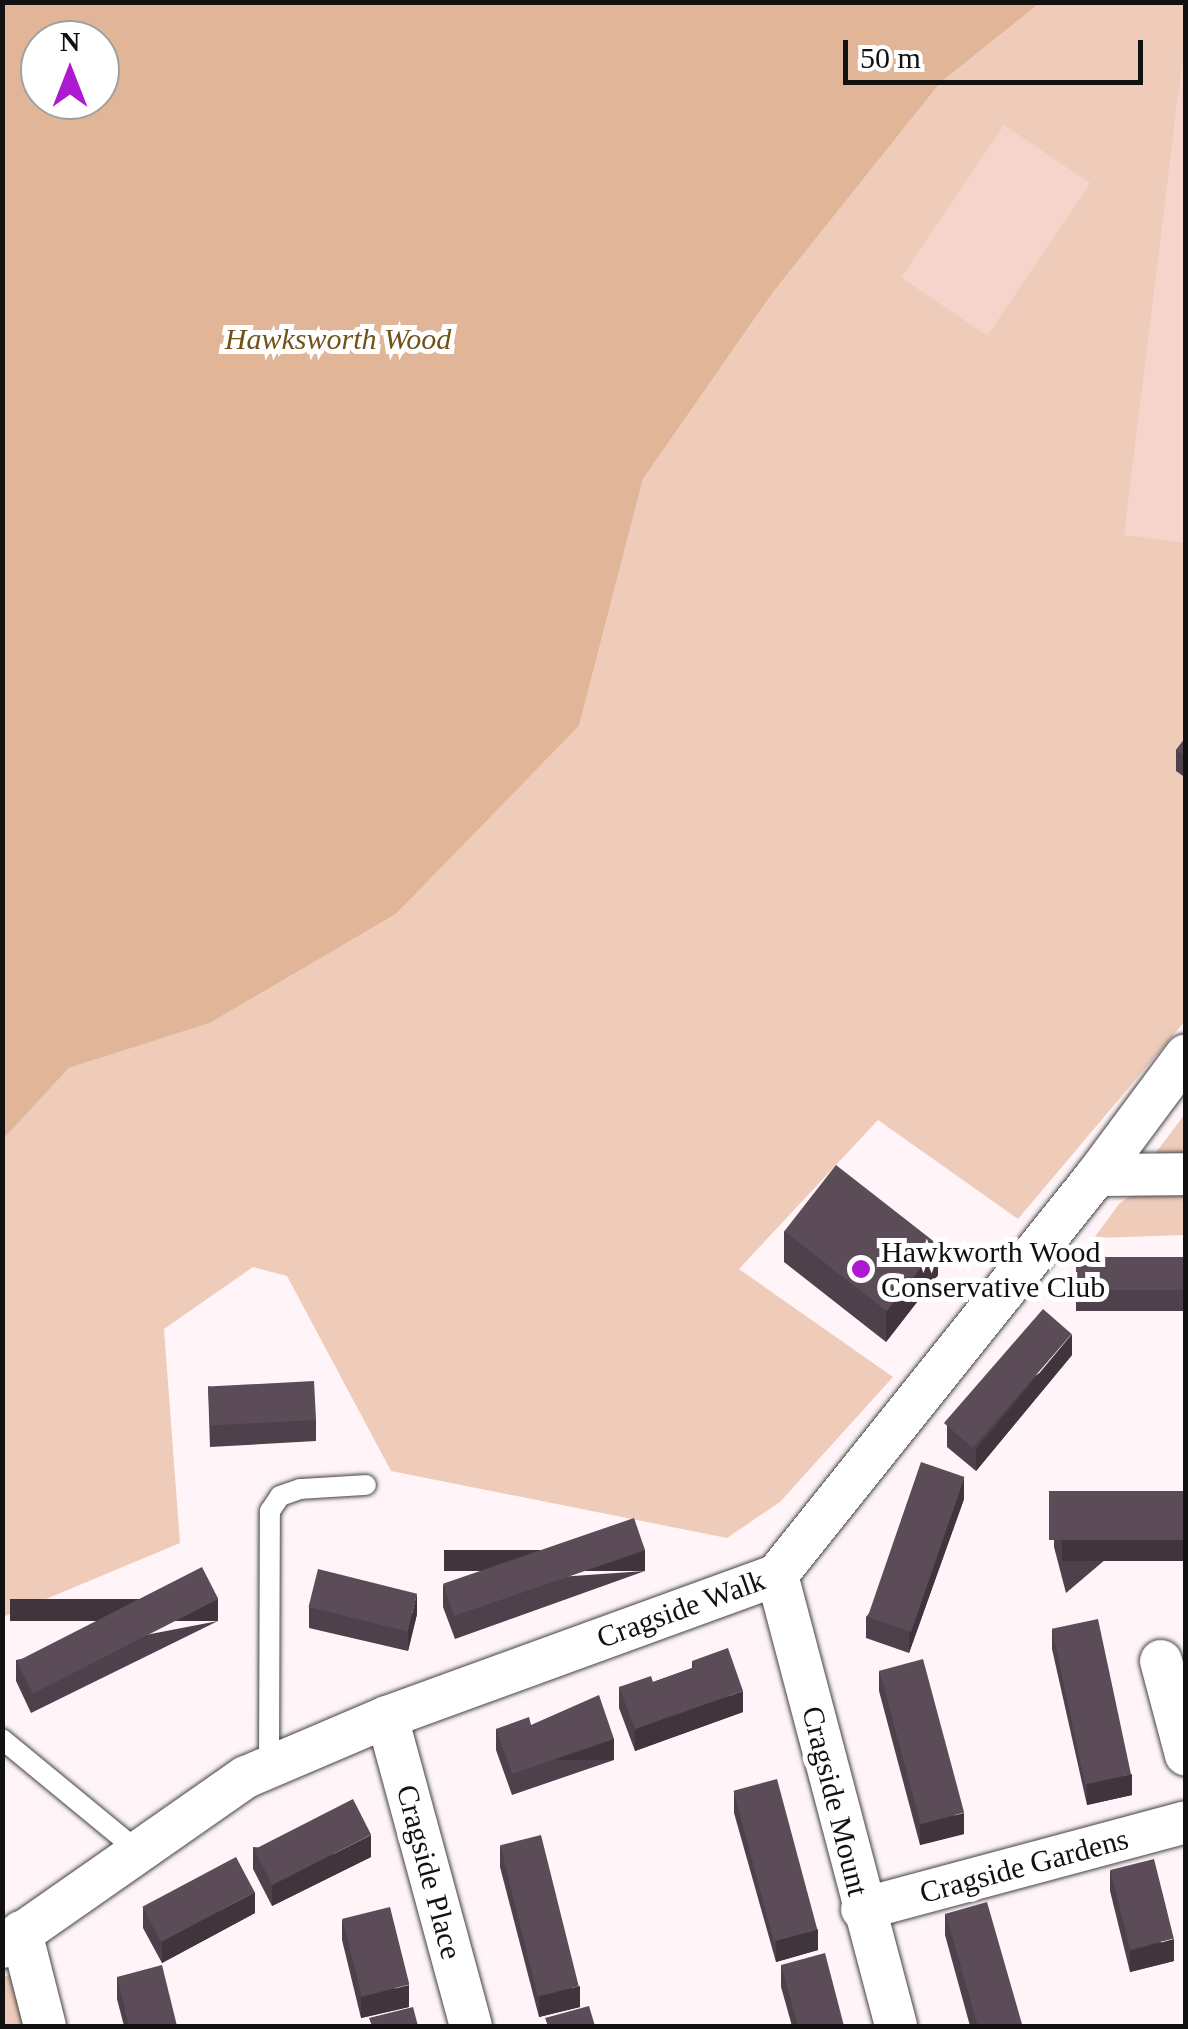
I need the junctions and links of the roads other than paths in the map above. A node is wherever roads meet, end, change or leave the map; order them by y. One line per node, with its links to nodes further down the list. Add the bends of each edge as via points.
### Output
1 (1186, 1055): 2 (street, Cragside Walk)
2 (1097, 1174): 3 (street); 5 (street, Cragside Walk)
3 (1186, 1174)
4 (366, 1485): 10 (lane, via 300,1488 280,1496 270,1511)
5 (777, 1574): 7 (street, Cragside Walk); 13 (street, Cragside Mount)
6 (1161, 1661): 9 (street)
7 (387, 1717): 10 (street, Cragside Walk); 16 (street, Cragside Place)
8 (2, 1740): 12 (lane)
9 (1186, 1755)
10 (269, 1767): 12 (street, Cragside Walk)
11 (1186, 1822): 13 (street, Cragside Gardens)
12 (139, 1852): 14 (street, Cragside Walk)
13 (862, 1909): 17 (street, Cragside Mount)
14 (12, 1939): 15 (street)
15 (45, 2026)
16 (470, 2026)
17 (896, 2026)

